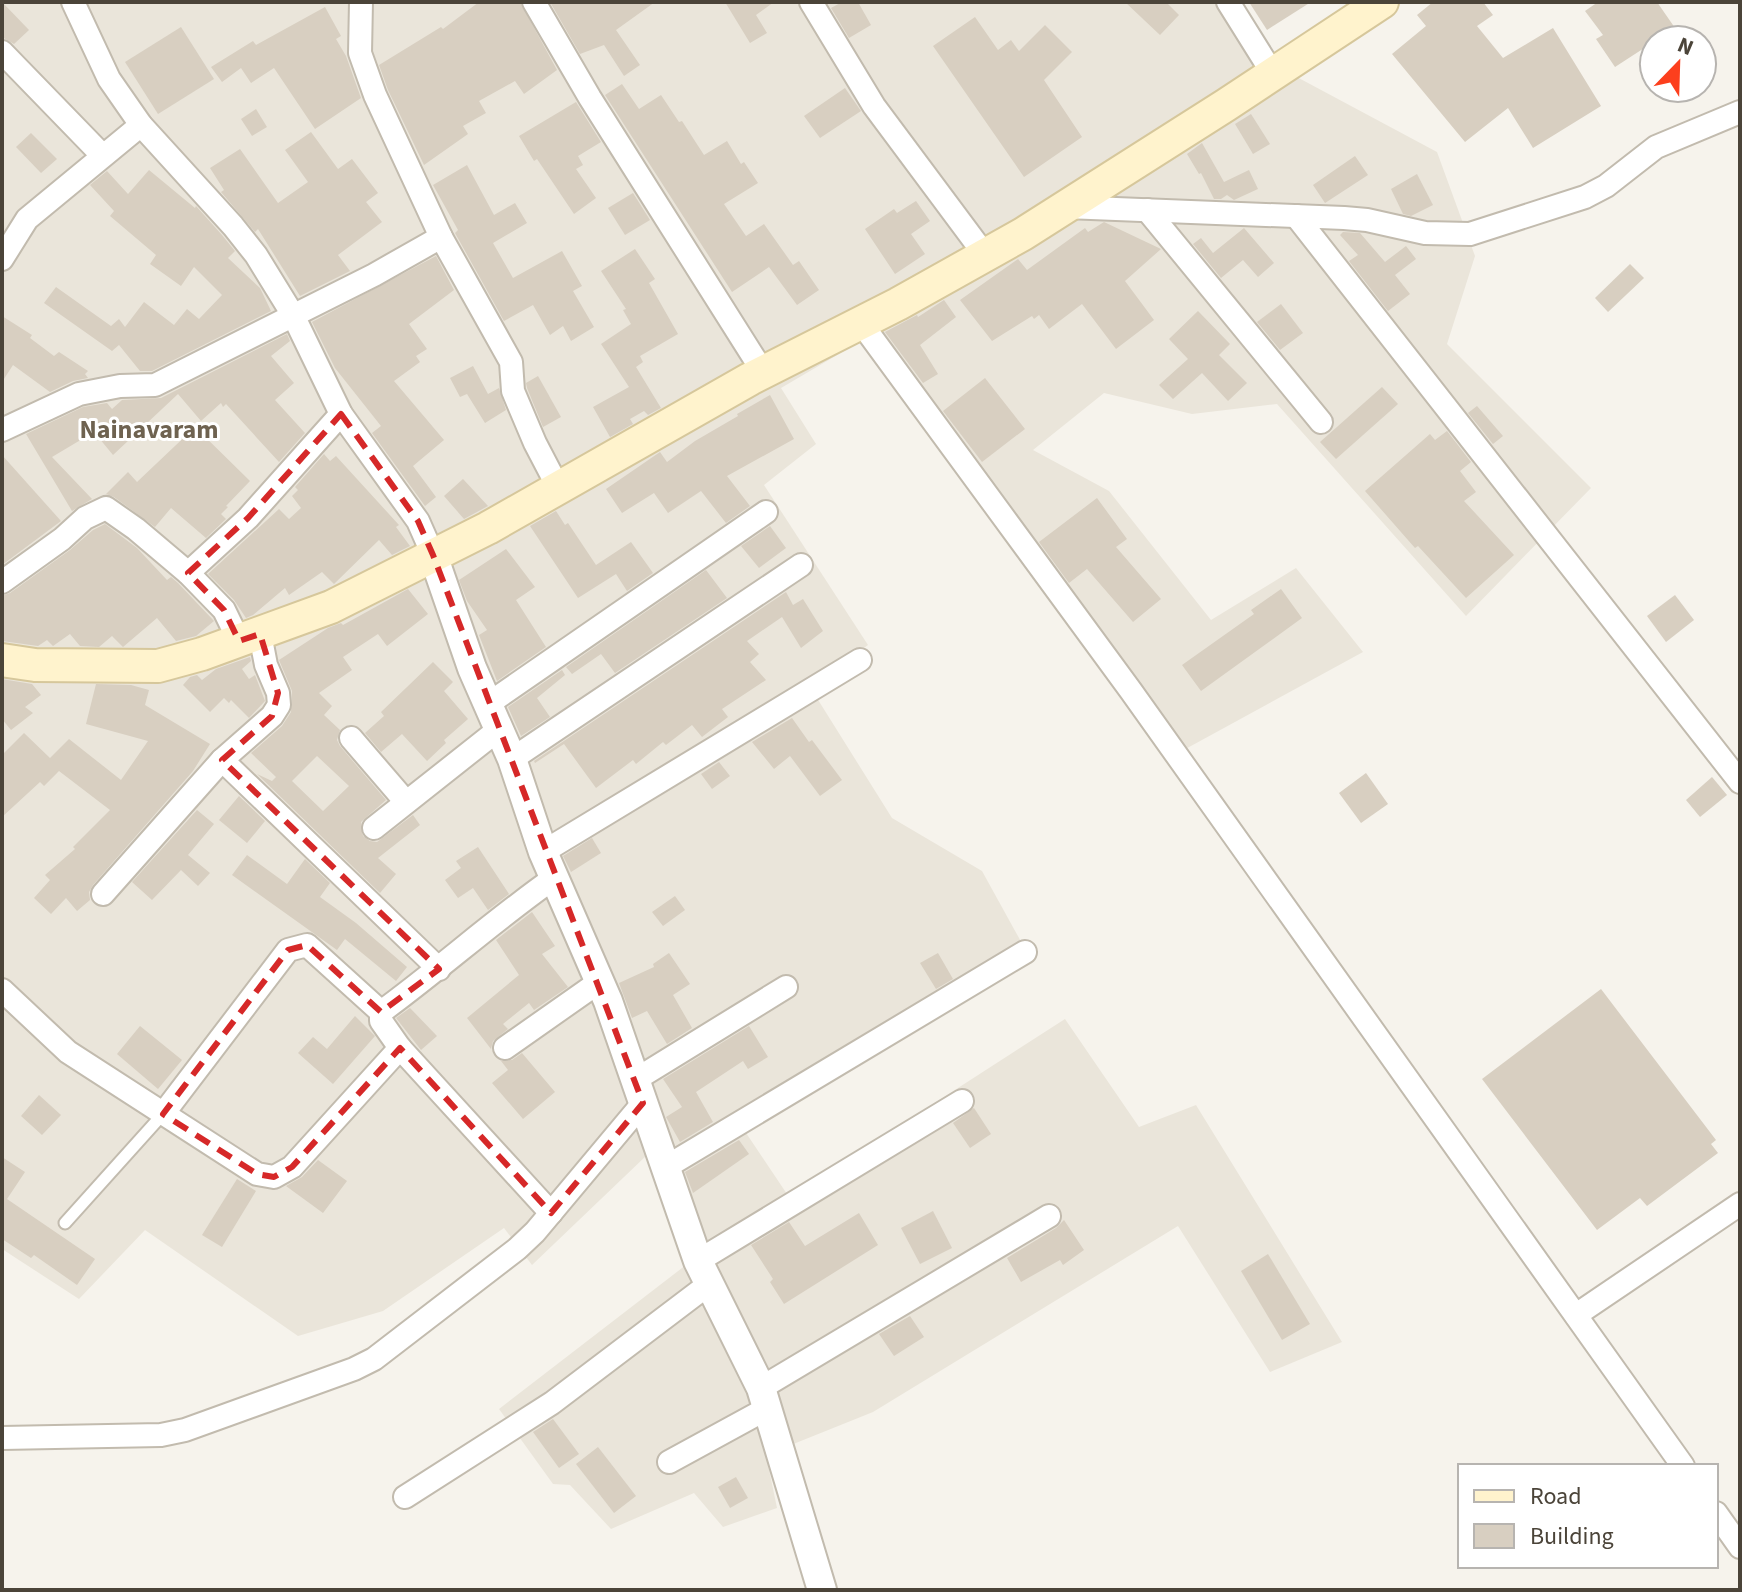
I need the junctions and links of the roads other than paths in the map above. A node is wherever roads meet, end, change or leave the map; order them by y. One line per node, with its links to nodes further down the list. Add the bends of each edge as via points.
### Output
1 (73, 2): 10 (street, via 109,79)
2 (361, 2): 15 (street, via 360,53)
3 (534, 2): 20 (street)
4 (1228, 2): 8 (street)
5 (1382, 2): 8 (main road)
6 (818, 5): 16 (street, via 874,106)
7 (6, 65): 11 (street)
8 (1273, 74): 12 (main road)
9 (1740, 112): 14 (street, via 1656,147 1585,197 1470,234)
10 (141, 125): 11 (street); 18 (street, via 233,226)
11 (102, 155): 17 (street, via 27,219)
12 (1066, 207): 13 (street); 16 (main road)
13 (1147, 210): 14 (street); 22 (street)
14 (1296, 216): 37 (street)
15 (441, 237): 18 (street); 24 (street, via 511,362 513,391)
16 (985, 255): 19 (main road)
17 (2, 259)
18 (293, 315): 21 (street); 23 (street, via 155,385 79,394)
19 (861, 323): 20 (main road); 60 (street)
20 (763, 372): 24 (main road)
21 (341, 414): 26 (street, via 418,521); 28 (street, via 248,518)
22 (1321, 422)
23 (2, 430)
24 (559, 489): 26 (main road)
25 (766, 512): 33 (street)
26 (433, 555): 30 (main road, via 331,607); 33 (street)
27 (801, 565): 35 (street)
28 (188, 573): 29 (street, via 106,508 85,518); 30 (street)
29 (2, 582)
30 (249, 638): 31 (main road, via 158,666); 36 (street, via 266,665 279,705)
31 (2, 660)
32 (860, 660): 40 (street)
33 (493, 717): 35 (street); 38 (street)
34 (351, 738): 38 (street)
35 (512, 759): 40 (street)
36 (222, 760): 42 (street); 44 (street)
37 (1740, 782)
38 (406, 802): 39 (street)
39 (374, 828)
40 (543, 852): 41 (street)
41 (554, 878): 44 (street); 45 (street)
42 (103, 894)
43 (1025, 952): 54 (street)
44 (439, 969): 48 (street)
45 (599, 982): 50 (street); 51 (street)
46 (786, 987): 51 (street)
47 (2, 990): 53 (street, via 68,1052)
48 (381, 1012): 49 (street, via 381,1021); 53 (street, via 307,945 288,950)
49 (400, 1048): 53 (street, via 298,1161 274,1177 257,1174); 56 (street)
50 (505, 1048)
51 (639, 1091): 54 (street); 56 (street)
52 (962, 1101): 59 (street)
53 (163, 1114): 58 (lane)
54 (666, 1167): 59 (street)
55 (1740, 1204): 60 (street)
56 (551, 1213): 62 (street, via 517,1249 354,1369 161,1435)
57 (1049, 1216): 61 (street)
58 (65, 1223)
59 (704, 1272): 61 (street); 65 (street, via 552,1403)
60 (1576, 1315): 64 (street)
61 (764, 1398): 63 (street); 68 (street)
62 (2, 1438)
63 (669, 1462)
64 (1682, 1464)
65 (405, 1497)
66 (1718, 1516): 67 (street)
67 (1740, 1547)
68 (822, 1590)

